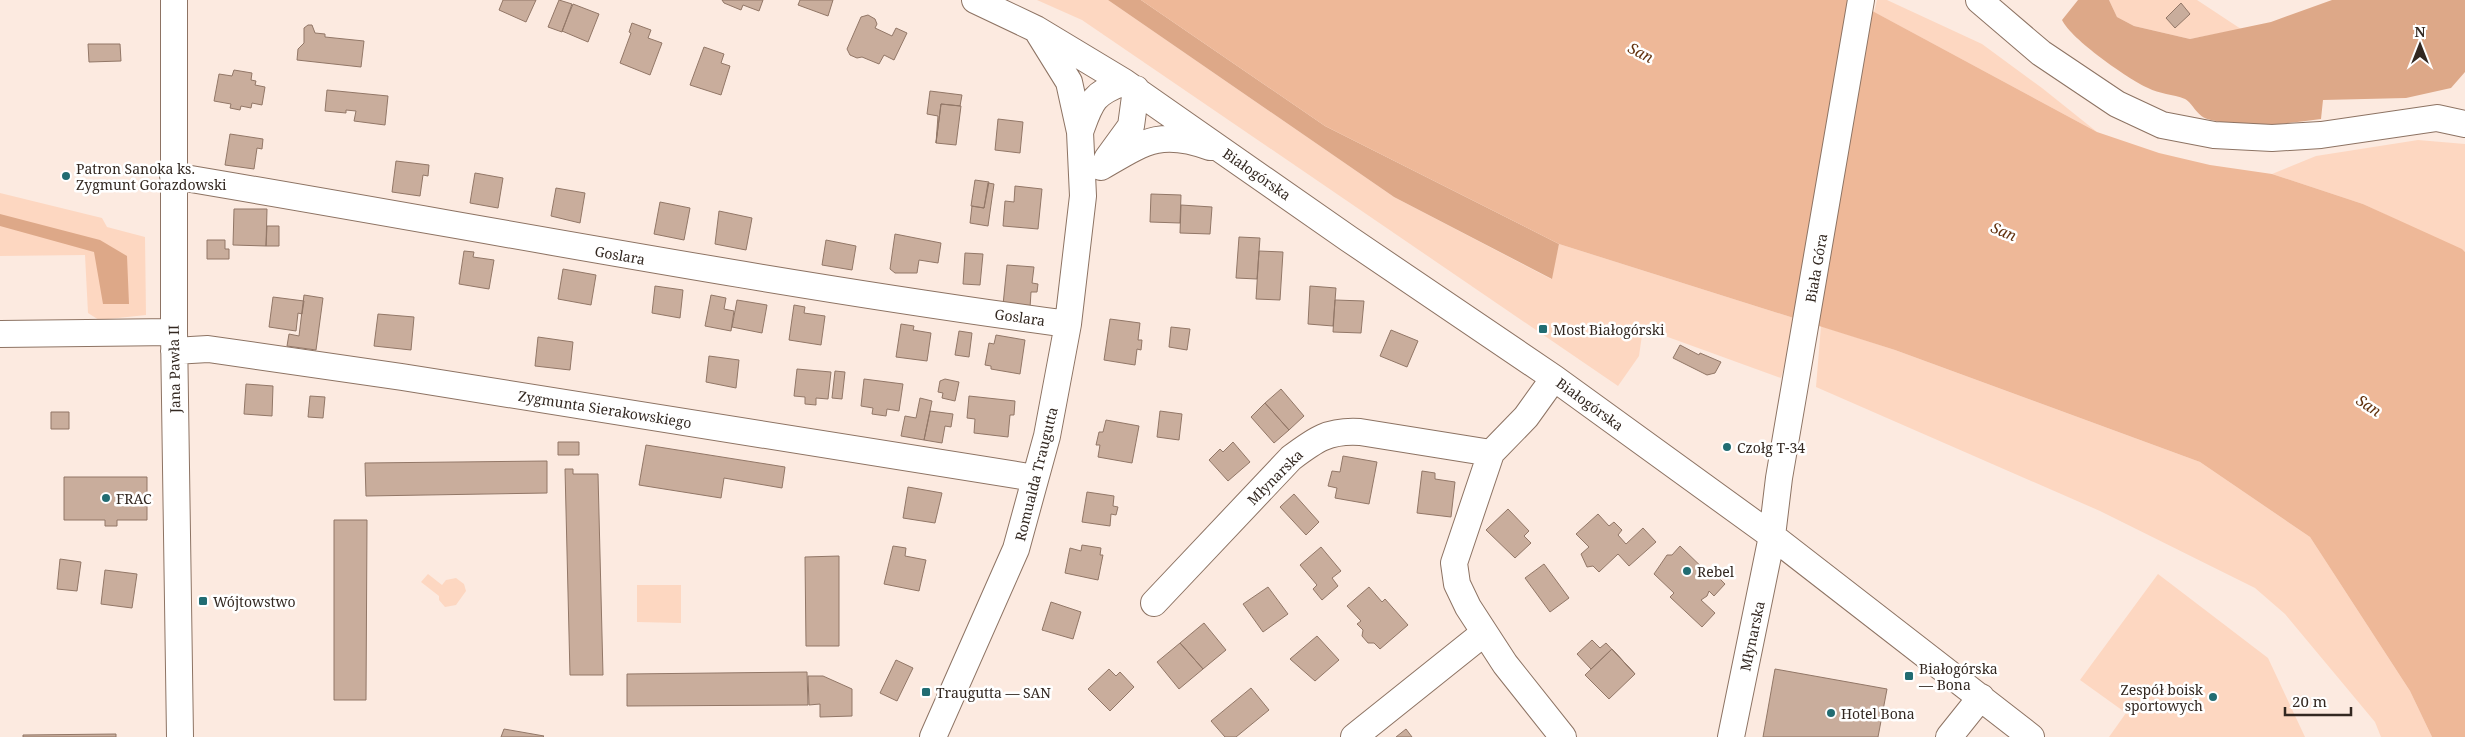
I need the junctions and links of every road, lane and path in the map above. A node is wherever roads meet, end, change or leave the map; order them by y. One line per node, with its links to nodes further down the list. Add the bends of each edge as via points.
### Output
1 (174, 0): 11 (street, Jana Pawła II)
2 (976, 0): 5 (street)
3 (1861, 0): 19 (street, Biała Góra, via 1779,478)
4 (1980, 0): 7 (street, via 2041,53 2117,104 2162,125 2214,135 2272,138 2321,135 2437,118)
5 (1036, 29): 6 (street); 8 (street, Romualda Traugutta, via 1069,82)
6 (1130, 86): 8 (street, Romualda Traugutta, via 1105,89 1091,102); 9 (street, Białogórska); 10 (street, Romualda Traugutta, via 1130,126)
7 (2465, 124)
8 (1080, 132): 12 (street, Romualda Traugutta)
9 (1230, 154): 10 (street, Romualda Traugutta, via 1189,140 1164,139 1144,142); 16 (street, Białogórska)
10 (1101, 167): 12 (street, Romualda Traugutta)
11 (174, 176): 13 (street, Goslara, via 632,258); 15 (street, Jana Pawła II)
12 (1083, 196): 13 (street, Romualda Traugutta)
13 (1068, 324): 18 (street, Romualda Traugutta, via 1055,397)
14 (0, 334): 15 (street, Zygmunta Sierakowskiego)
15 (174, 342): 18 (street, Zygmunta Sierakowskiego); 23 (street, Jana Pawła II)
16 (1554, 378): 17 (street, via 1526,417); 19 (street, Białogórska)
17 (1491, 453): 20 (street, Młynarska, via 1341,430 1316,439 1291,458); 21 (street, via 1454,563 1457,584)
18 (1035, 478): 24 (street, Romualda Traugutta, via 1016,549)
19 (1772, 536): 22 (street, Białogórska); 27 (street, Młynarska)
20 (1154, 603)
21 (1484, 633): 25 (street); 26 (street)
22 (1980, 697): 28 (street); 29 (street, Białogórska)
23 (180, 737)
24 (933, 737)
25 (1354, 737)
26 (1563, 737)
27 (1731, 737)
28 (1949, 737)
29 (2031, 737)

